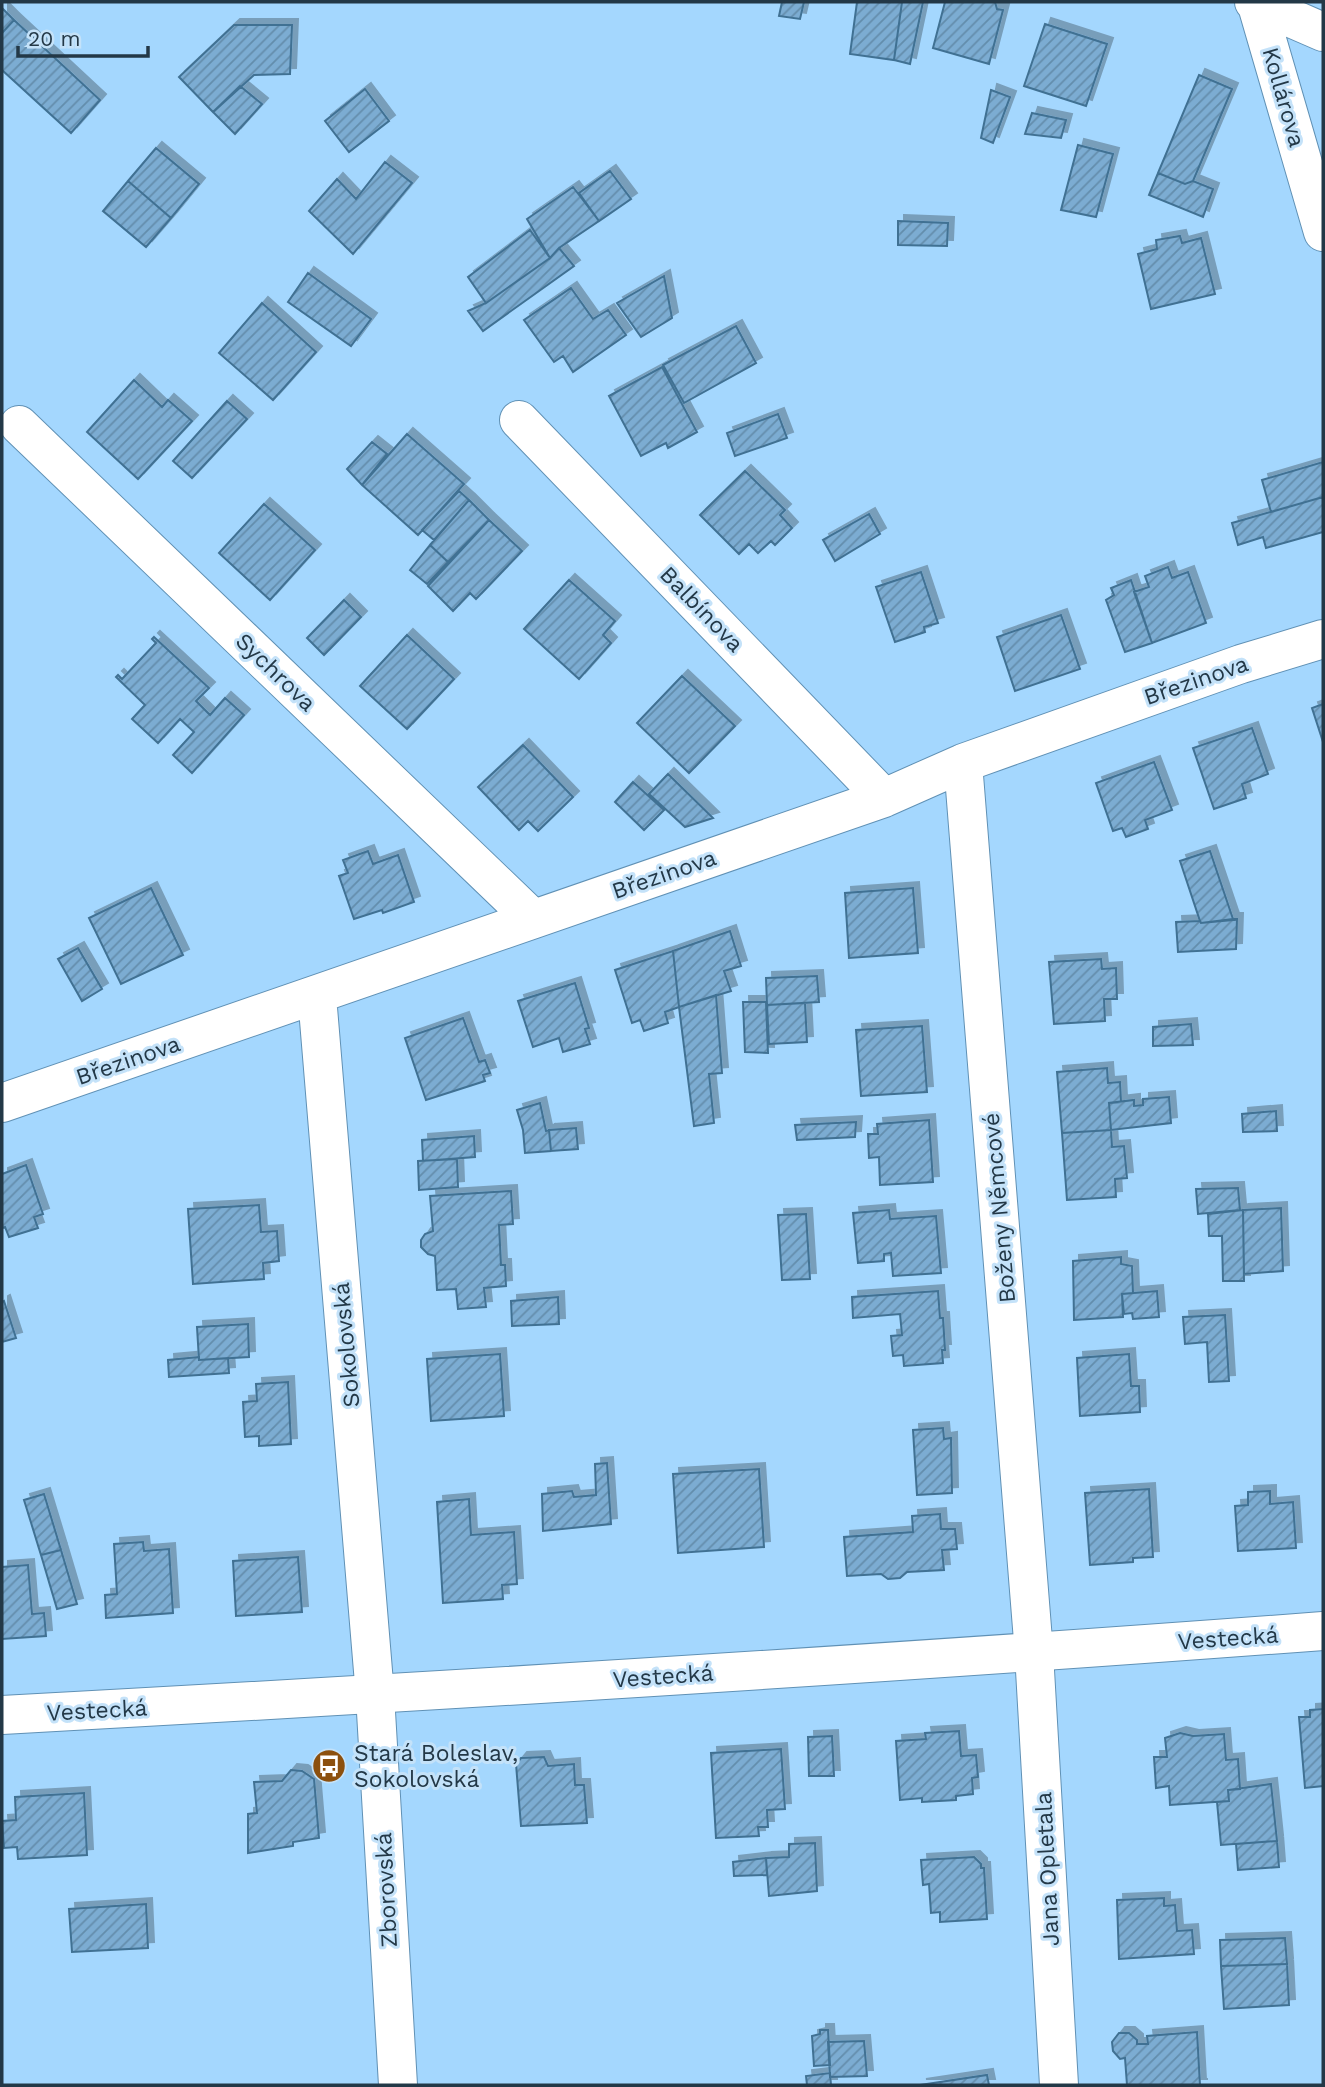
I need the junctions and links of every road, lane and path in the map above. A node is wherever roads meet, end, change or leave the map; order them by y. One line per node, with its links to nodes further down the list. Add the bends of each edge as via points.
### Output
1 (1255, 2): 2 (street); 3 (street, Kollárova)
2 (1323, 32)
3 (1323, 232)
4 (519, 420): 8 (street, Balbínova)
5 (19, 425): 9 (street, Sychrova)
6 (1323, 639): 7 (street, Březinova)
7 (963, 763): 8 (street, Březinova); 13 (street, Boženy Němcové)
8 (884, 798): 9 (street, Březinova)
9 (533, 919): 10 (street, Březinova)
10 (317, 996): 11 (street, Březinova); 14 (street, Sokolovská)
11 (2, 1103)
12 (1323, 1631): 13 (street, Vestecká)
13 (1034, 1653): 14 (street, Vestecká); 17 (street, Jana Opletala)
14 (375, 1695): 15 (street, Vestecká); 16 (street, Zborovská)
15 (2, 1715)
16 (398, 2085)
17 (1059, 2085)

